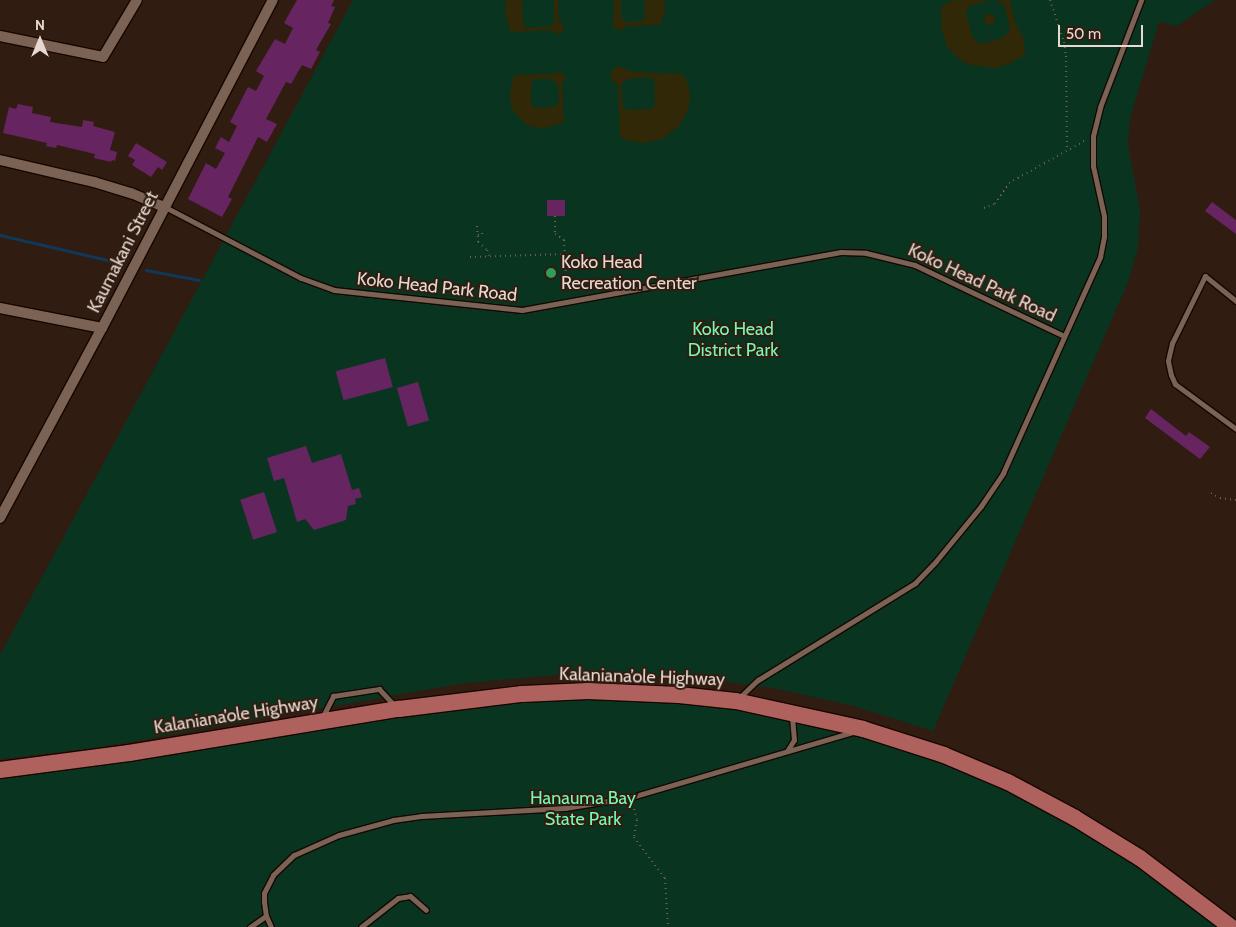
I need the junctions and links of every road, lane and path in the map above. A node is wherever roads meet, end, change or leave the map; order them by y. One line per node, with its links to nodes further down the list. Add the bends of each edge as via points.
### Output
1 (137, 0): 5 (street, via 103,57)
2 (273, 0): 9 (street, Kaumakani Street)
3 (1050, 0): 7 (path, via 1066,56)
4 (1141, 0): 6 (lane, Koko Head Park Road, via 1098,112)
5 (0, 36)
6 (1093, 136): 7 (path); 22 (lane, Koko Head Park Road, via 1093,166 1104,216 1103,242 1097,268)
7 (1067, 149): 10 (path, via 1009,183 995,204)
8 (0, 160): 9 (street, via 94,182)
9 (164, 207): 21 (street, Kaumakani Street); 22 (lane, Koko Head Park Road, via 301,278 334,290 522,310 841,252 866,253 915,265)
10 (984, 208)
11 (556, 216): 15 (path, via 556,234 564,240)
12 (478, 226): 14 (path)
13 (483, 229): 14 (path)
14 (478, 235): 16 (path, via 478,242)
15 (564, 254): 16 (path); 18 (path)
16 (489, 256): 17 (path)
17 (470, 257)
18 (566, 273)
19 (1236, 301): 23 (lane, via 1205,276 1172,343 1168,361 1176,384)
20 (0, 308): 21 (street)
21 (102, 328): 26 (street, Kaumakani Street)
22 (1064, 336): 27 (lane, Koko Head Park Road, via 1003,473 981,506 932,566 910,587 752,684)
23 (1236, 429)
24 (1211, 493): 25 (path)
25 (1236, 500)
26 (0, 518)
27 (736, 701): 28 (main road, Kalaniana’ole Highway, via 588,691 522,694); 29 (main road, Kalaniana’ole Highway)
28 (399, 709): 30 (main road, Kalaniana’ole Highway); 30 (lane, via 379,689 333,696)
29 (792, 712): 31 (main road, Kalaniana’ole Highway); 32 (lane, via 794,740)
30 (320, 721): 33 (main road, Kalaniana’ole Highway, via 129,753)
31 (863, 729): 32 (lane); 41 (main road, Kalaniana’ole Highway, via 944,755 1008,782 1075,818 1140,858)
32 (787, 751): 34 (lane)
33 (0, 770)
34 (632, 796): 36 (lane, via 565,808 421,816 339,835 294,856 273,875 264,893); 40 (path, via 637,820 634,836 665,878)
35 (426, 910): 39 (lane, via 410,896 398,898)
36 (266, 916): 37 (lane); 38 (lane)
37 (250, 927)
38 (271, 927)
39 (361, 927)
40 (668, 927)
41 (1231, 927)

